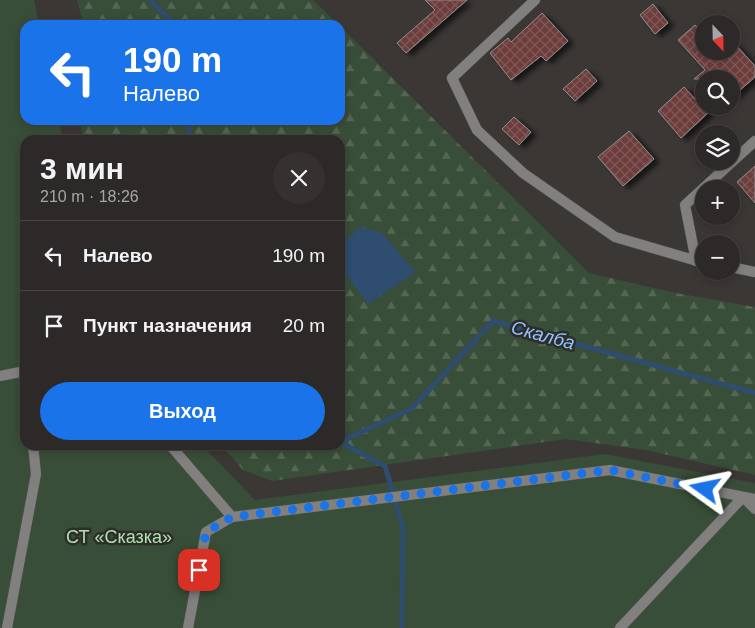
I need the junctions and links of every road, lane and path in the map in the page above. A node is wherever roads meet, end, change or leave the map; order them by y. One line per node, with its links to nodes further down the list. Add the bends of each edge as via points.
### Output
1 (536, 0): 4 (street, via 452,78 477,130 523,173 615,238)
2 (755, 142): 3 (street, via 685,206)
3 (695, 243)
4 (695, 261)
5 (740, 269): 6 (street)
6 (755, 272)
7 (20, 372): 8 (street)
8 (0, 376)
9 (34, 450): 15 (street, via 36,474)
10 (174, 450): 14 (street)
11 (743, 497): 12 (street); 13 (street); 14 (street, via 610,470); 17 (street)
12 (755, 499)
13 (755, 509)
14 (232, 517): 16 (street, via 206,532)
15 (7, 628)
16 (188, 628)
17 (620, 628)

